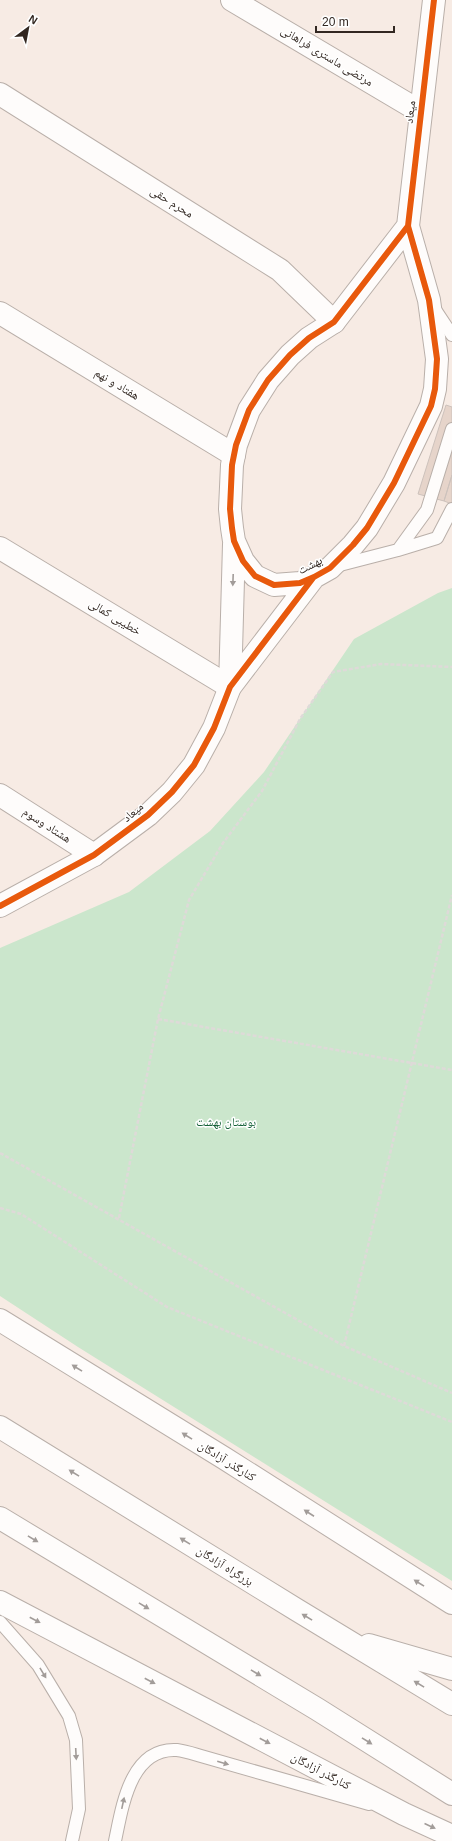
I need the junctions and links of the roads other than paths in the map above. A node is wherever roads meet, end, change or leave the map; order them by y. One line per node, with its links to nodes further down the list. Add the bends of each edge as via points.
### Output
1 (232, 0): 4 (main road, مرتضی ماستری فراهانی)
2 (434, 0): 4 (main road, میعاد)
3 (0, 94): 8 (main road, محرم حقی, via 280,270)
4 (421, 112): 5 (main road, میعاد)
5 (408, 226): 6 (main road, بهشت); 8 (main road, بهشت)
6 (429, 300): 9 (lane); 18 (main road, بهشت, via 437,359 431,406 407,460 378,510 353,545)
7 (0, 313): 11 (main road, هفتاد و نهم)
8 (334, 322): 11 (main road, بهشت, via 309,338 268,380 250,410)
9 (452, 335)
10 (452, 429): 17 (lane, via 427,510)
11 (234, 455): 15 (main road, بهشت, via 230,487)
12 (452, 509): 14 (lane)
13 (452, 532): 14 (lane)
14 (437, 538): 17 (lane)
15 (234, 541): 18 (main road, بهشت, via 243,561 255,576 274,585 300,583); 19 (main road, one-way to 19)
16 (0, 548): 19 (main road, خطیبی کمالی)
17 (398, 550): 18 (lane)
18 (322, 573): 19 (main road)
19 (230, 687): 21 (main road, میعاد, via 214,728 194,765 172,792 148,815)
20 (0, 795): 21 (main road, هشتاد وسوم)
21 (94, 856): 22 (main road, میعاد)
22 (0, 906)
23 (0, 1320): 27 (main road, کنارگذر آزادگان, one-way to 23)
24 (0, 1427): 29 (main road, بزرگراه آزادگان, one-way to 24)
25 (0, 1518): 32 (main road, one-way to 32, via 317,1709)
26 (0, 1602): 33 (main road, کنارگذر آزادگان, one-way to 33)
27 (452, 1603)
28 (0, 1622): 35 (lane, one-way to 35, via 38,1665 69,1716 76,1740 79,1809)
29 (339, 1636): 30 (main road); 31 (main road, بزرگراه آزادگان, one-way to 29)
30 (452, 1669)
31 (452, 1704)
32 (452, 1794)
33 (404, 1814): 34 (main road, کنارگذر آزادگان, one-way to 34); 36 (lane, one-way to 33, via 124,1796 130,1781 143,1764 159,1752 177,1750)
34 (452, 1836)
35 (72, 1841)
36 (115, 1841)

